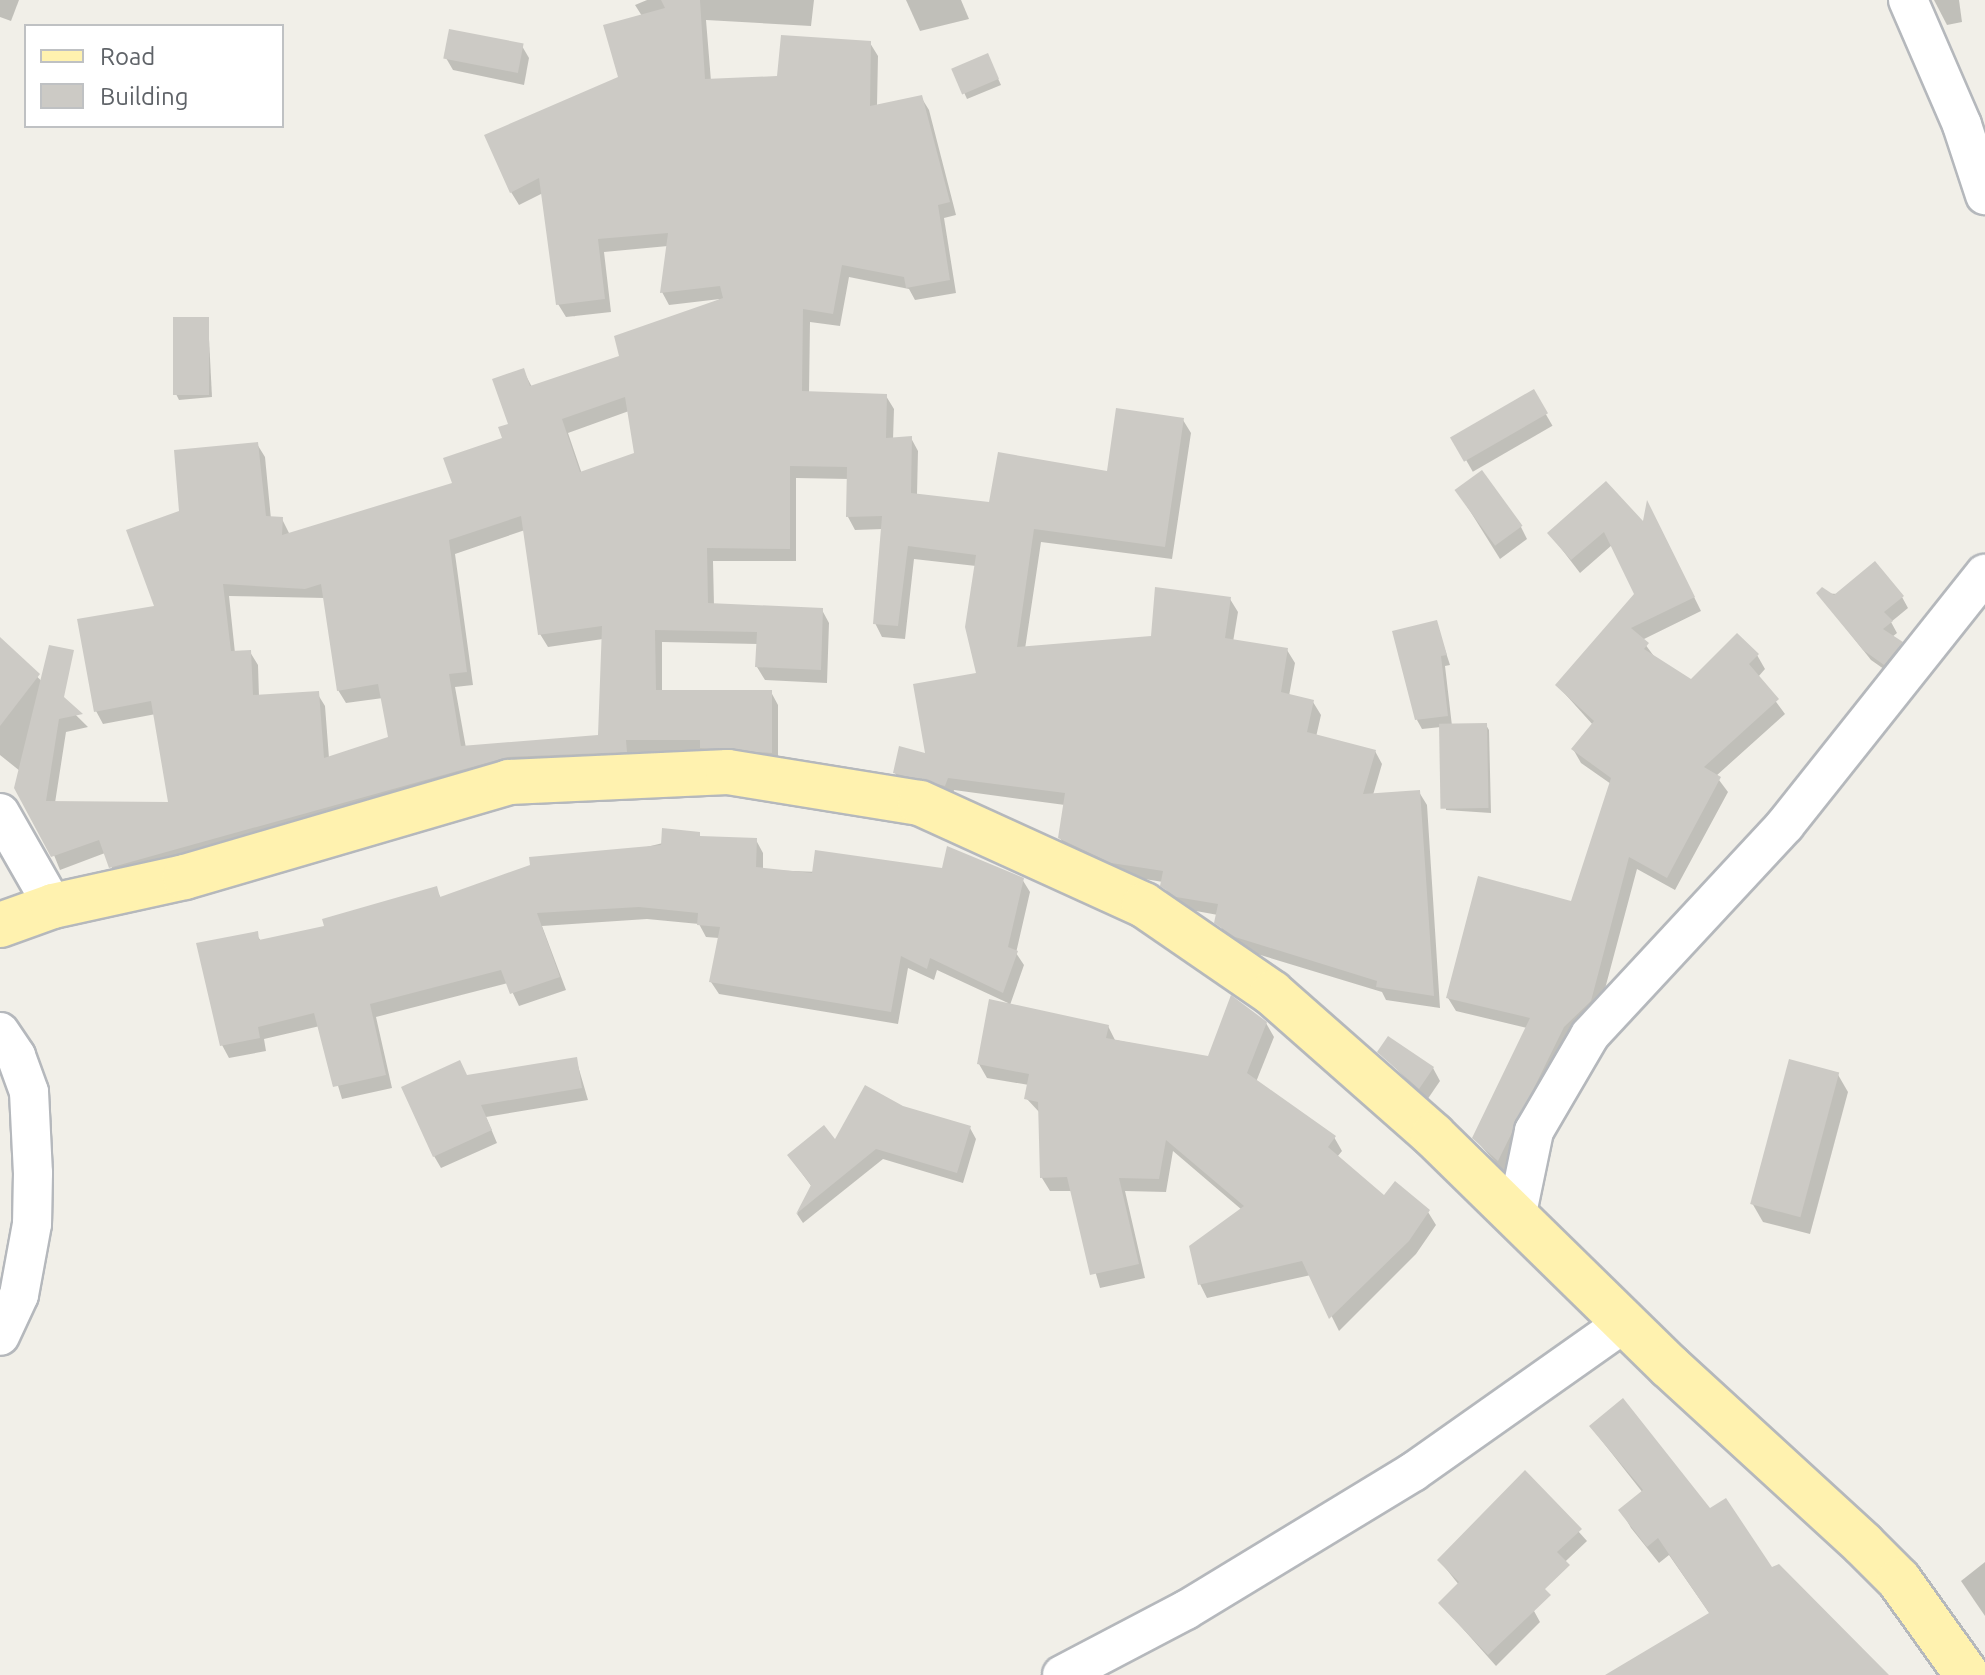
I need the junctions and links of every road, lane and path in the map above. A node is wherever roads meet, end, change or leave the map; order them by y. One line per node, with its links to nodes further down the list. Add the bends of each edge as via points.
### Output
1 (1908, 0): 2 (street, via 1962,125)
2 (1985, 195)
3 (1985, 574): 7 (street, via 1785,825 1590,1035 1534,1131)
4 (0, 813): 5 (street)
5 (18, 916): 7 (main road, via 185,877 509,782 728,772 920,803 1144,905 1239,967 1433,1135)
6 (0, 1032): 9 (street, via 29,1092 33,1173 32,1224 19,1295)
7 (1516, 1218): 8 (main road)
8 (1624, 1323): 10 (street, via 1413,1472 1186,1610); 11 (main road, via 1899,1580)
9 (0, 1336)
10 (1062, 1675)
11 (1967, 1675)

